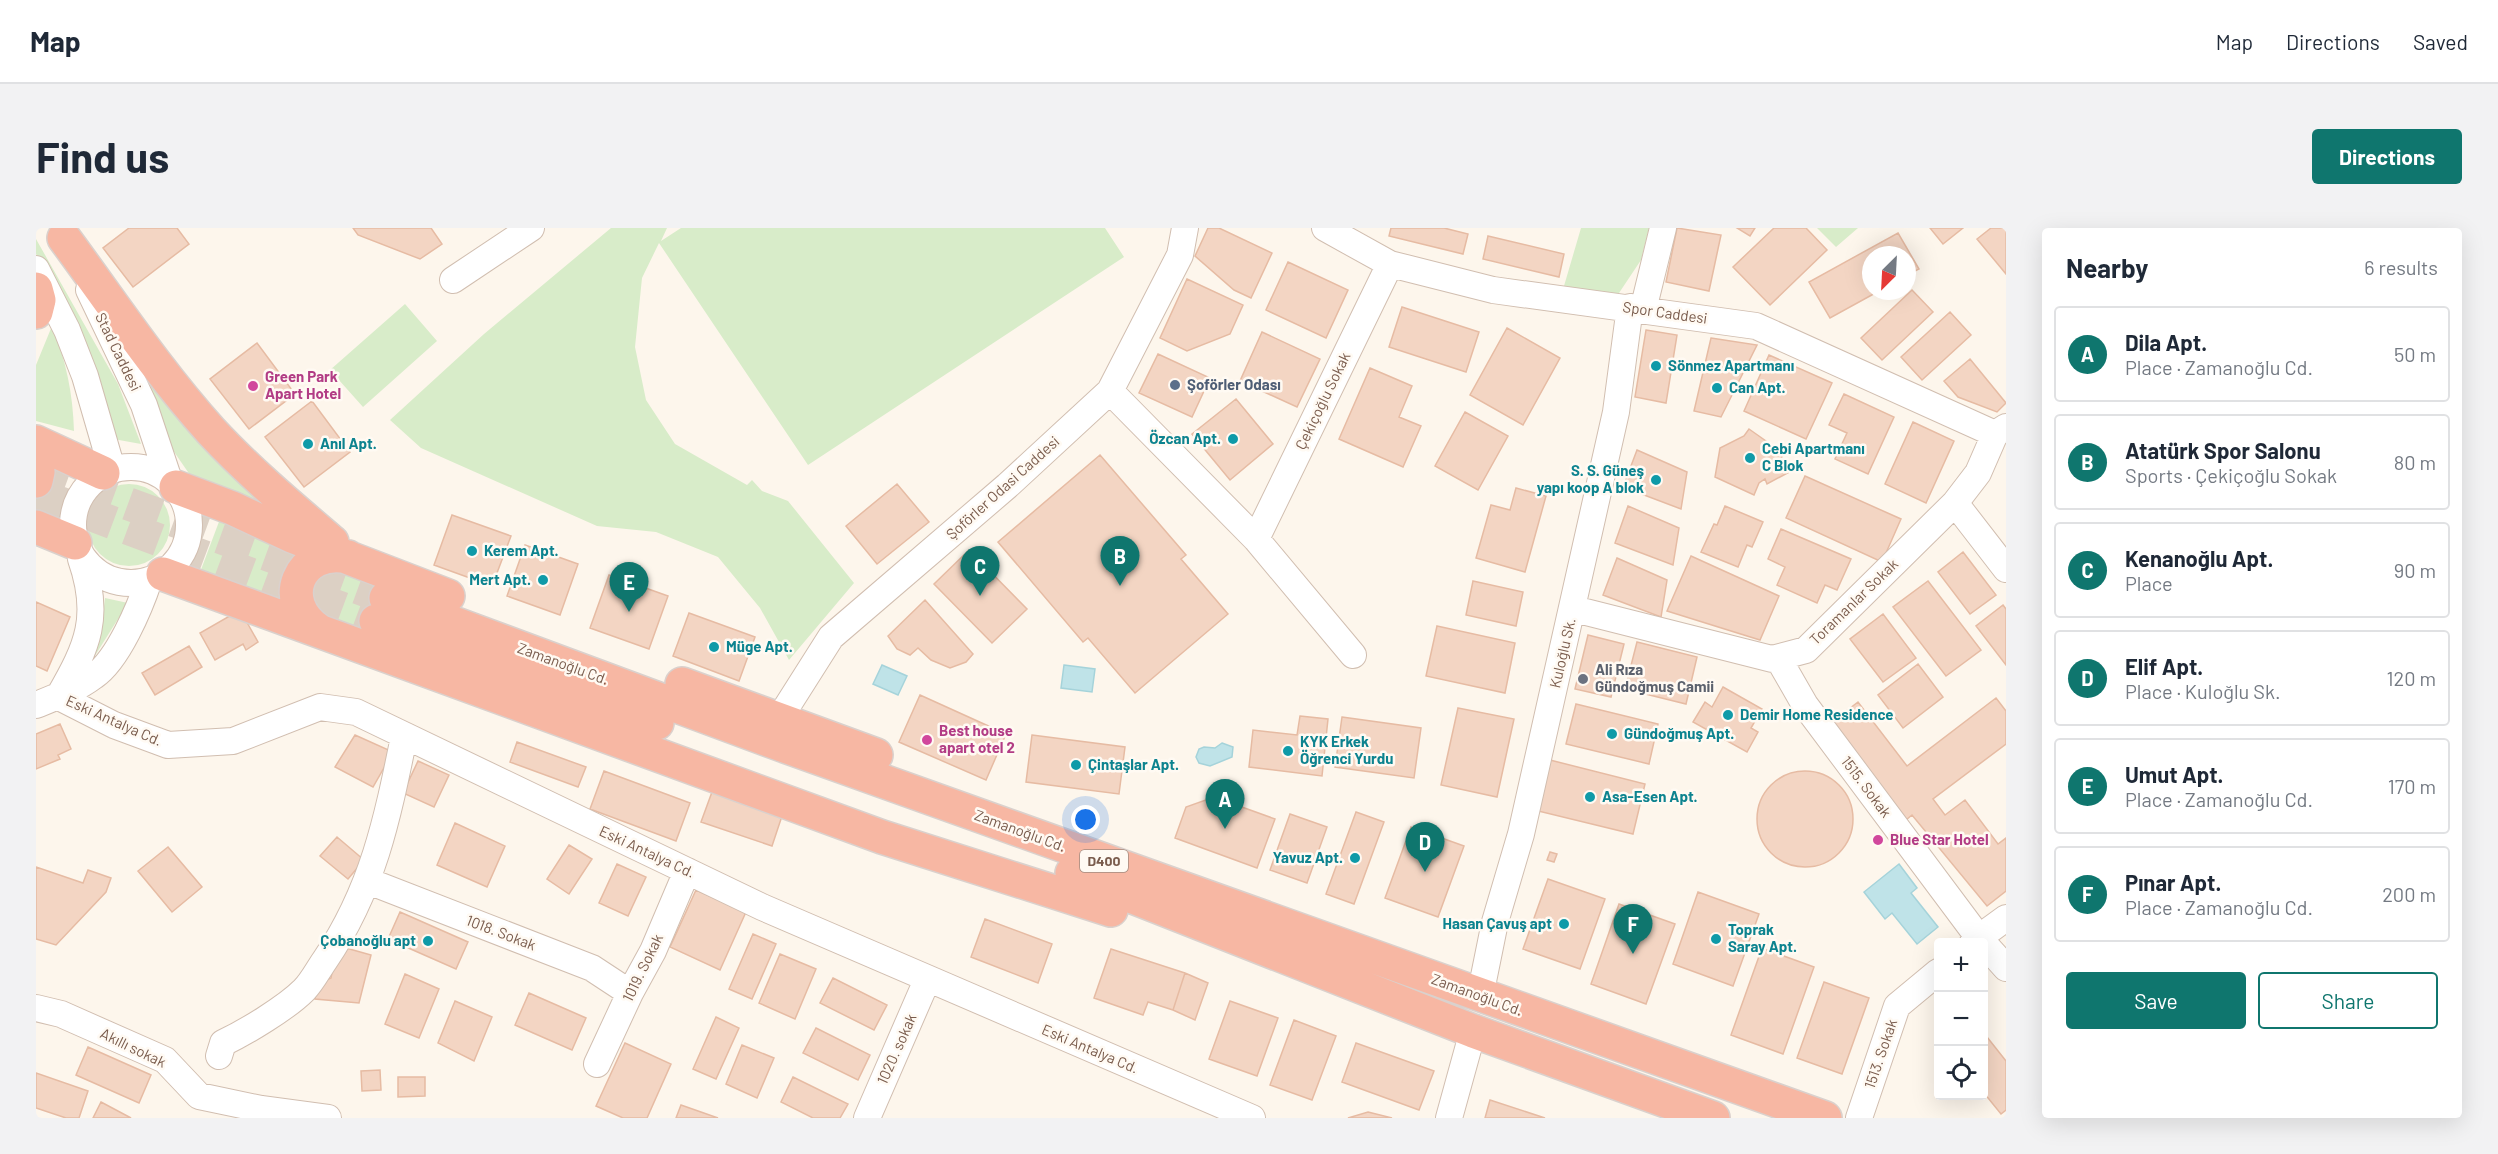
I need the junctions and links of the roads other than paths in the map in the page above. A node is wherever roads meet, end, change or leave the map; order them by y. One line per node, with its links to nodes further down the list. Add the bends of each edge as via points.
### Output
1 (531, 228): 9 (street)
2 (1185, 228): 13 (street, Şoförler Odasi Caddesi, via 1180,255)
3 (1325, 228): 6 (street, Spor Caddesi)
4 (1663, 228): 11 (street, Kuloğlu Sk.)
5 (60, 233): 19 (street, Stad Caddesi, via 144,405); 24 (highway, via 174,388 212,432)
6 (1356, 237): 7 (street, Spor Caddesi)
7 (1390, 264): 11 (street, Spor Caddesi, via 1493,290); 22 (street, Çekiçoğlu Sokak)
8 (36, 269): 17 (street, via 85,376)
9 (453, 280)
10 (36, 289): 12 (highway)
11 (1637, 309): 14 (street, Spor Caddesi, via 1756,326); 27 (street, Kuloğlu Sk.)
12 (36, 312)
13 (1110, 390): 22 (street); 32 (street, Şoförler Odasi Caddesi, via 1007,486 831,637)
14 (2001, 431): 20 (street, Toramanlar Sokak)
15 (36, 442): 17 (highway)
16 (36, 456): 18 (highway)
17 (108, 471): 19 (street, via 142,467); 23 (street, via 90,482 80,495 72,527)
18 (36, 480)
19 (172, 484): 24 (highway); 26 (street, via 185,501 189,533 175,563)
20 (1955, 503): 25 (street); 30 (street, Toramanlar Sokak, via 1806,650)
21 (36, 527): 23 (highway)
22 (1256, 539): 29 (street)
23 (77, 548): 26 (street, via 88,565 117,582 133,583); 31 (street, via 91,588 88,635 79,661)
24 (349, 557): 28 (highway, via 320,558 305,568 299,579 296,590 301,614); 32 (highway)
25 (2006, 569)
26 (156, 577): 28 (highway); 31 (street, via 116,650 96,675)
27 (1574, 609): 30 (street, Toramanlar Sokak); 46 (street, Kuloğlu Sk.)
28 (318, 630): 41 (highway, via 882,837 1204,941)
29 (1353, 656)
30 (1778, 658): 38 (street, 1515. Sokak, via 1805,705)
31 (47, 701): 33 (street, Eski Antalya Cd., via 168,745 232,741 320,707 356,712)
32 (779, 719): 36 (highway, via 1122,851)
33 (404, 736): 34 (street, Eski Antalya Cd.); 35 (street)
34 (687, 871): 44 (street, Eski Antalya Cd.); 45 (street, 1019. Sokak, via 653,951)
35 (368, 881): 45 (street, 1018. Sokak, via 592,969); 49 (street, via 341,936 305,990 272,1015 223,1043)
36 (1247, 912): 41 (highway, Zamanoğlu Cd. / D400, via 782,745 381,609 1090,879); 46 (highway, Zamanoğlu Cd. / D400)
37 (2006, 918): 39 (street)
38 (1975, 938)
39 (1979, 938)
40 (1988, 951): 42 (street, 1515. Sokak)
41 (1275, 954): 48 (highway, Zamanoğlu Cd. / D400)
42 (2006, 968)
43 (1934, 975): 57 (street, 1513. Sokak, via 1897,1006)
44 (927, 980): 52 (street, 1020. sokak); 53 (street, Eski Antalya Cd.)
45 (630, 993): 50 (street, 1019. Sokak)
46 (1480, 996): 56 (highway, Zamanoğlu Cd. / D400)
47 (36, 1008): 51 (street, Akıllı sokak, via 61,1014 165,1060 199,1096)
48 (1473, 1031): 54 (street); 55 (highway, Zamanoğlu Cd. / D400)
49 (219, 1056)
50 (597, 1064)
51 (328, 1118)
52 (867, 1118)
53 (1252, 1118)
54 (1449, 1118)
55 (1713, 1118)
56 (1825, 1118)
57 (1859, 1118)

